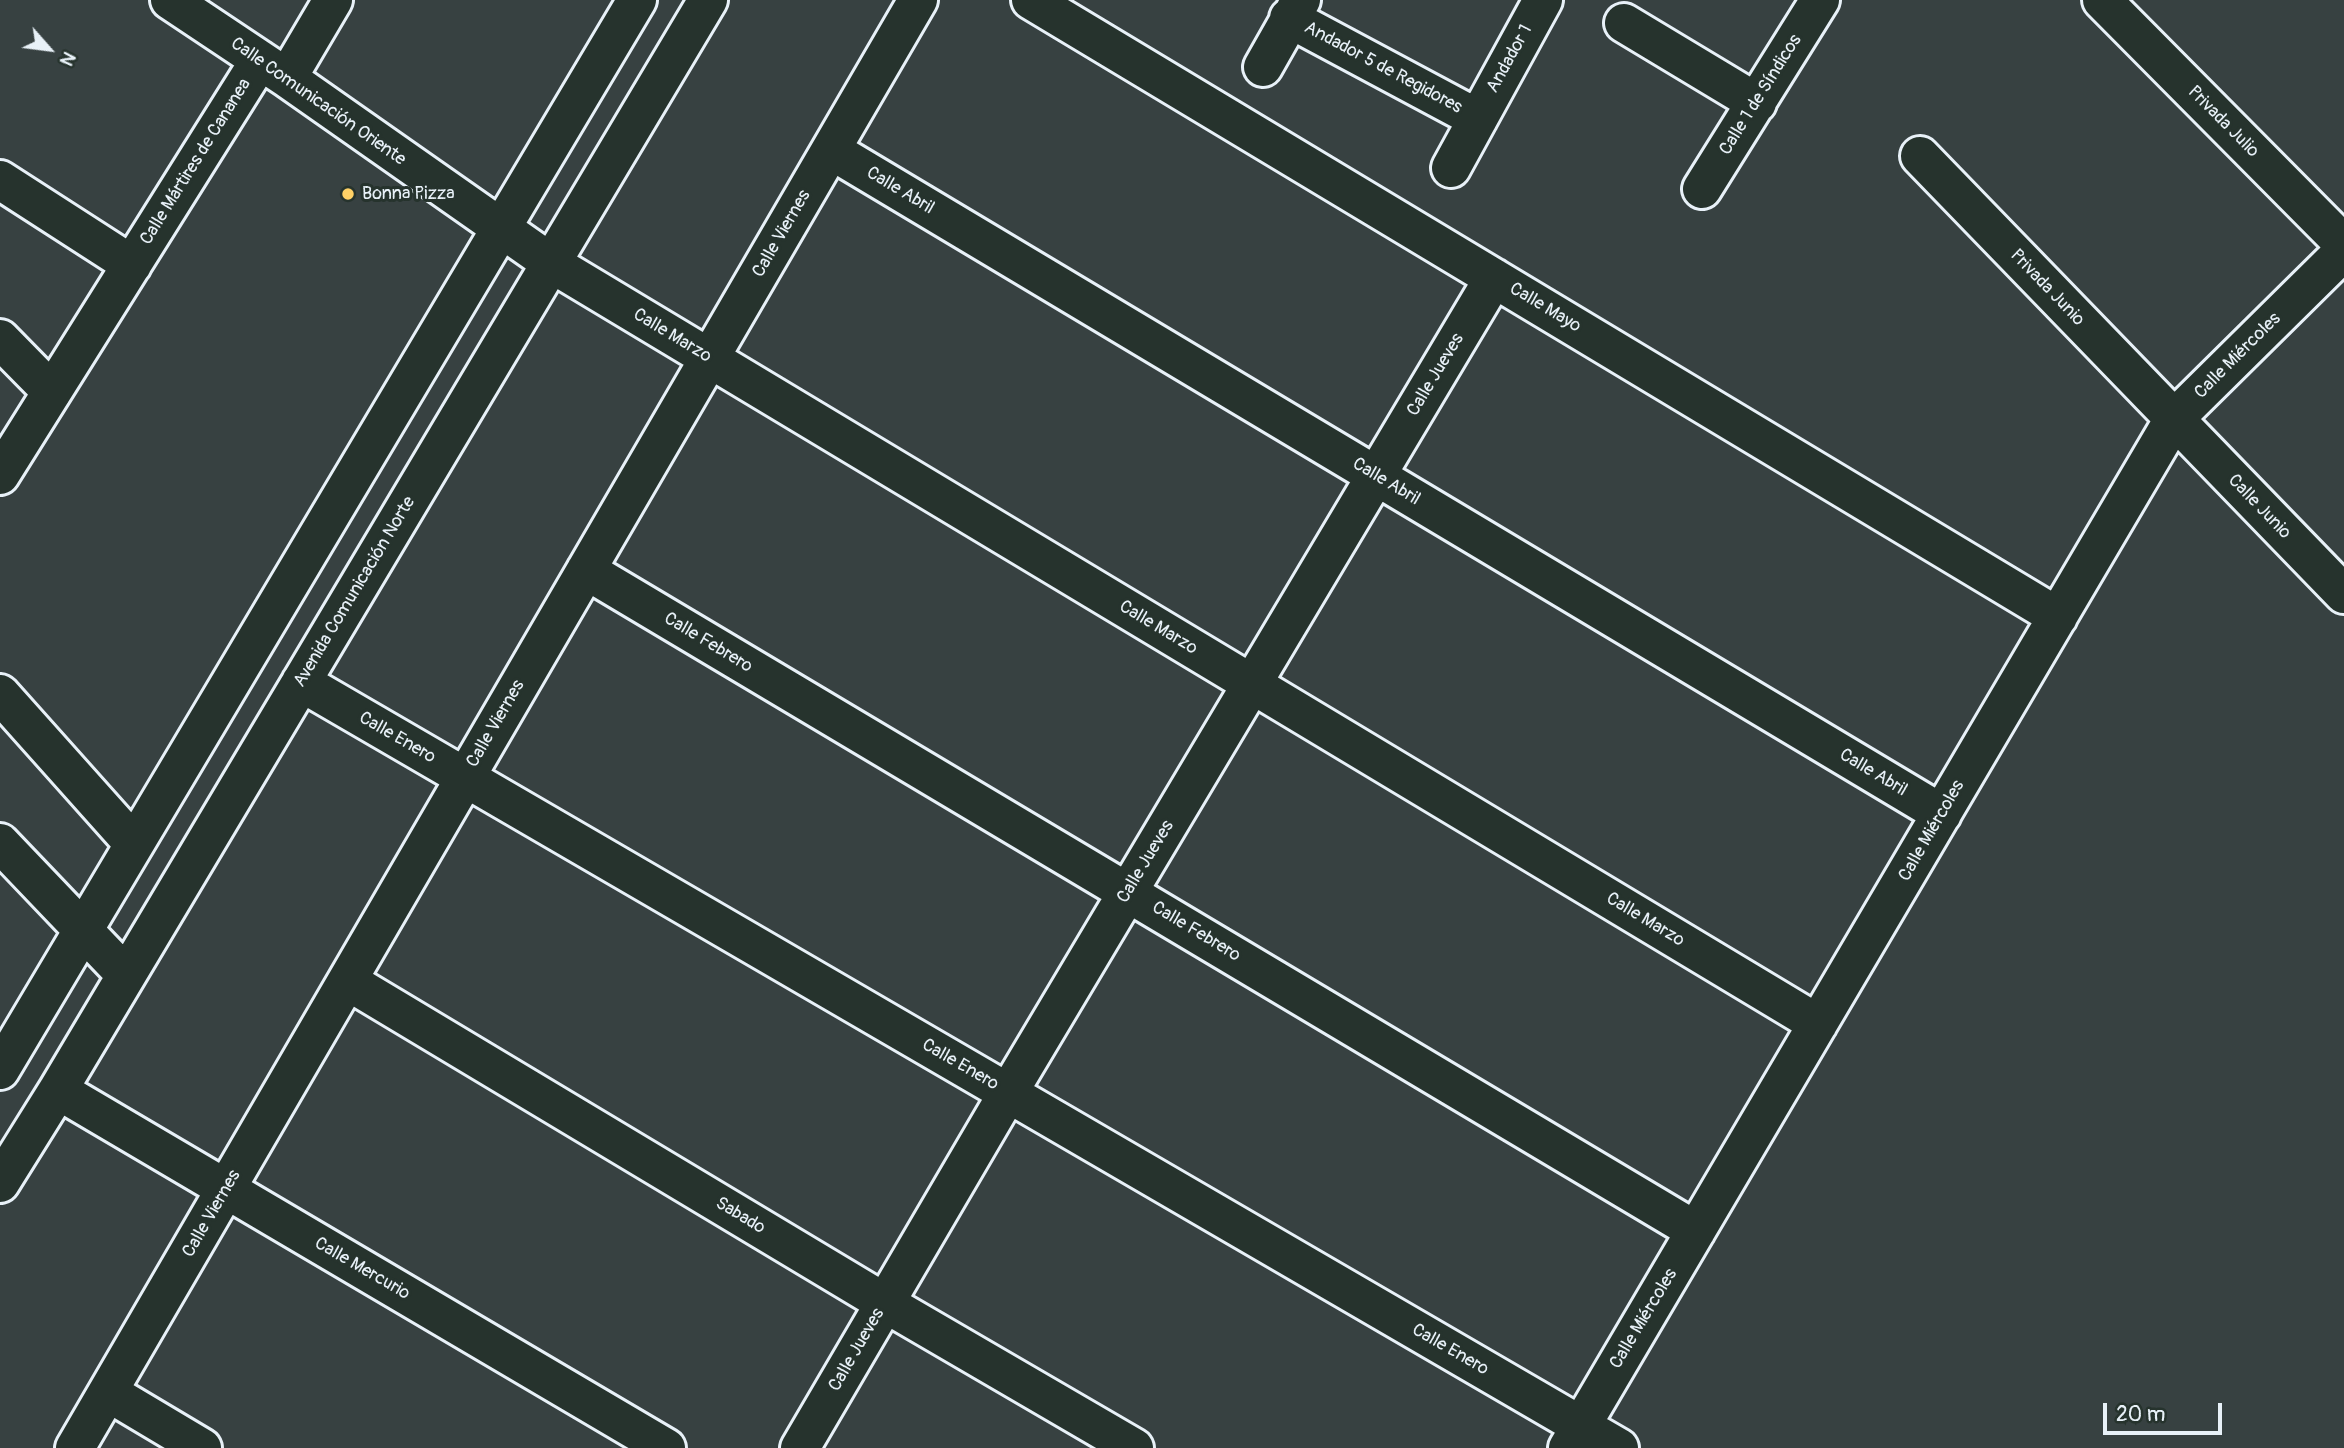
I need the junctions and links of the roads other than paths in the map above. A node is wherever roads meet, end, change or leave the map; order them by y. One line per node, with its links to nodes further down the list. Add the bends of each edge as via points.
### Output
1 (170, 0): 13 (street, Calle Comunicación Oriente)
2 (333, 0): 13 (street, Calle Mártires de Cananea)
3 (637, 0): 21 (street)
4 (708, 0): 24 (street, Avenida Comunicación Norte)
5 (918, 0): 16 (street, Calle Viernes)
6 (1031, 0): 26 (street, Calle Mayo)
7 (1543, 0): 15 (street, Andador 1)
8 (1820, 0): 14 (street, Calle 1 de Síndicos)
9 (2102, 0): 22 (street, Privada Julio)
10 (1295, 9): 12 (street); 15 (street, Andador 5 de Regidores)
11 (1624, 23): 14 (street)
12 (1263, 67)
13 (273, 69): 21 (street, Calle Comunicación Oriente); 25 (street, Calle Mártires de Cananea)
14 (1757, 103): 20 (street, Calle 1 de Síndicos)
15 (1478, 118): 18 (street, Andador 1)
16 (831, 150): 28 (street, Calle Viernes); 32 (street, Calle Abril)
17 (1920, 156): 30 (street, Privada Junio)
18 (1451, 168)
19 (0, 180): 25 (street, Calle Mártires de Cananea)
20 (1702, 189)
21 (501, 229): 24 (street, Calle Marzo); 42 (street)
22 (2344, 244)
23 (2344, 251): 30 (street, Calle Miércoles)
24 (551, 264): 28 (street, Calle Marzo); 36 (street, Avenida Comunicación Norte)
25 (132, 265): 29 (street, Calle Mártires de Cananea)
26 (1494, 278): 32 (street, Calle Jueves); 35 (street, Calle Mayo)
27 (0, 339): 29 (street)
28 (710, 359): 33 (street, Calle Viernes); 37 (street, Calle Marzo)
29 (52, 393): 31 (street, Calle Mártires de Cananea)
30 (2175, 419): 34 (street, Calle Junio); 35 (street, Calle Miércoles)
31 (0, 475)
32 (1376, 476): 37 (street, Calle Jueves); 40 (street, Calle Abril)
33 (586, 570): 39 (street, Calle Viernes); 43 (street, Calle Febrero)
34 (2344, 594)
35 (2058, 617): 40 (street, Calle Miércoles)
36 (301, 682): 39 (street, Calle Enero); 45 (street, Avenida Comunicación Norte)
37 (1252, 684): 43 (street, Calle Jueves); 47 (street, Calle Marzo)
38 (0, 694): 42 (street)
39 (465, 778): 46 (street, Calle Viernes); 50 (street, Calle Enero)
40 (1942, 814): 47 (street, Calle Miércoles)
41 (0, 843): 44 (street)
42 (134, 844): 44 (street)
43 (1128, 892): 50 (street, Calle Jueves); 53 (street, Calle Febrero)
44 (83, 930): 45 (street); 48 (street)
45 (126, 975): 49 (street, Avenida Comunicación Norte)
46 (348, 981): 52 (street, Calle Viernes); 54 (street, Sabado)
47 (1818, 1024): 53 (street, Calle Miércoles)
48 (0, 1070)
49 (58, 1090): 51 (street, Avenida Comunicación Norte); 52 (street, Calle Mercurio)
50 (1008, 1093): 54 (street, Calle Jueves); 56 (street, Calle Enero)
51 (0, 1183)
52 (226, 1189): 55 (street, Calle Viernes); 59 (street, Calle Mercurio)
53 (1696, 1231): 56 (street, Calle Miércoles)
54 (886, 1303): 60 (street, Calle Jueves); 61 (street, Sabado)
55 (108, 1392): 57 (street, Calle Viernes); 58 (street)
56 (1575, 1437): 62 (street, Calle Enero)
57 (75, 1448)
58 (202, 1448)
59 (666, 1448)
60 (800, 1448)
61 (1134, 1448)
62 (1619, 1448)

